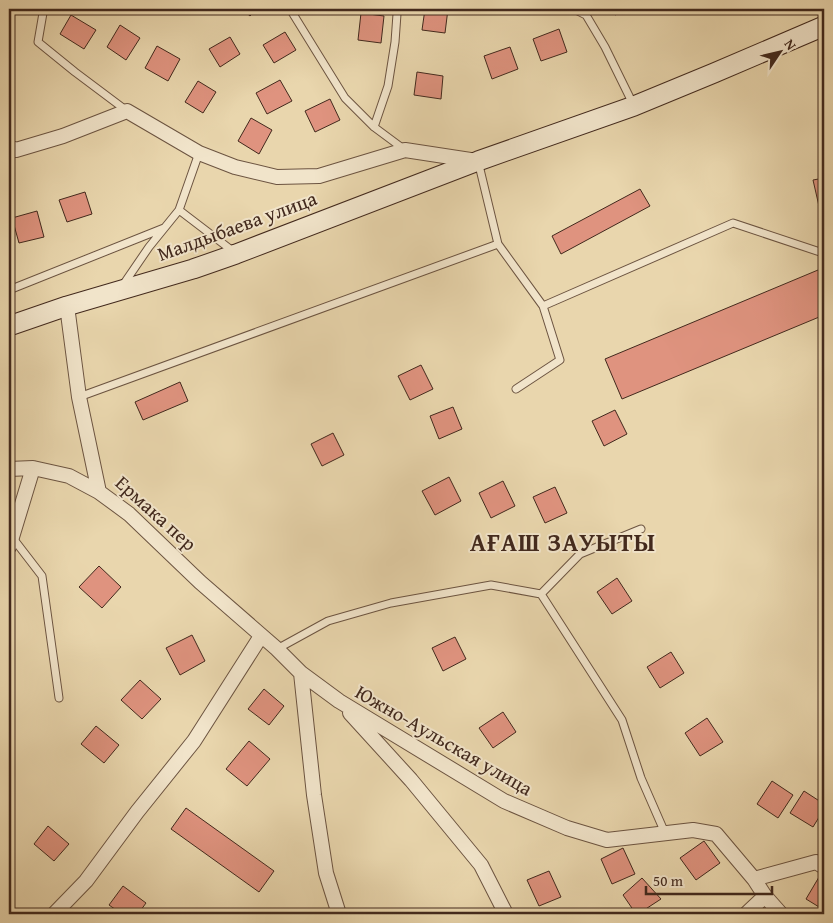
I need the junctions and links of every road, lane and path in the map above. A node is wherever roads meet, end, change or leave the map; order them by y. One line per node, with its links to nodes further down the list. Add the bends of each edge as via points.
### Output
1 (45, 9): 7 (lane, via 38,42)
2 (290, 9): 8 (lane, Малдыбаева улица, via 345,98)
3 (400, 9): 8 (lane, via 388,86)
4 (574, 9): 6 (lane, via 586,14)
5 (824, 26): 6 (main road, Малдыбаева улица)
6 (634, 106): 12 (main road, Малдыбаева улица)
7 (127, 110): 9 (street, via 63,136 16,150); 11 (street, Малдыбаева улица)
8 (374, 127): 10 (lane, Малдыбаева улица)
9 (9, 147)
10 (405, 150): 11 (street, Малдыбаева улица, via 319,176 277,177 235,167); 12 (street, Малдыбаева улица)
11 (199, 153): 13 (lane)
12 (478, 161): 15 (lane); 16 (main road, Малдыбаева улица)
13 (180, 210): 14 (lane); 16 (lane)
14 (164, 228): 18 (lane); 19 (lane)
15 (498, 244): 21 (lane); 24 (lane)
16 (236, 254): 18 (main road, Малдыбаева улица)
17 (824, 255): 21 (lane, via 733,223)
18 (120, 289): 20 (main road, Малдыбаева улица)
19 (9, 290)
20 (66, 306): 22 (main road, Малдыбаева улица); 24 (street, Ермака пер)
21 (544, 306): 23 (lane, via 560,360)
22 (9, 326)
23 (516, 388)
24 (79, 397): 27 (street, Ермака пер)
25 (33, 468): 26 (street); 27 (street, via 69,476); 29 (street)
26 (9, 469)
27 (99, 492): 31 (street, Ермака пер, via 129,514)
28 (641, 529): 30 (lane, via 580,554)
29 (10, 542): 34 (lane, via 42,576)
30 (541, 594): 32 (lane, via 491,585 391,603 328,621); 36 (lane, via 622,720 641,778)
31 (261, 636): 32 (street, Ермака пер); 40 (street, via 194,741 86,881)
32 (277, 649): 33 (street, Ермака пер)
33 (301, 673): 35 (street, Ермака пер); 41 (street, via 326,873)
34 (59, 698)
35 (339, 701): 36 (street, Южно-Аульская улица, via 504,801 567,828 607,840); 42 (street, Южно-Аульская улица, via 481,864)
36 (665, 833): 38 (street, Южно-Аульская улица, via 694,830 716,834)
37 (824, 867): 38 (street, via 816,862)
38 (754, 879): 39 (street, Южно-Аульская улица)
39 (766, 896): 43 (street); 44 (street)
40 (54, 914)
41 (339, 914)
42 (506, 914)
43 (746, 914)
44 (781, 914)

